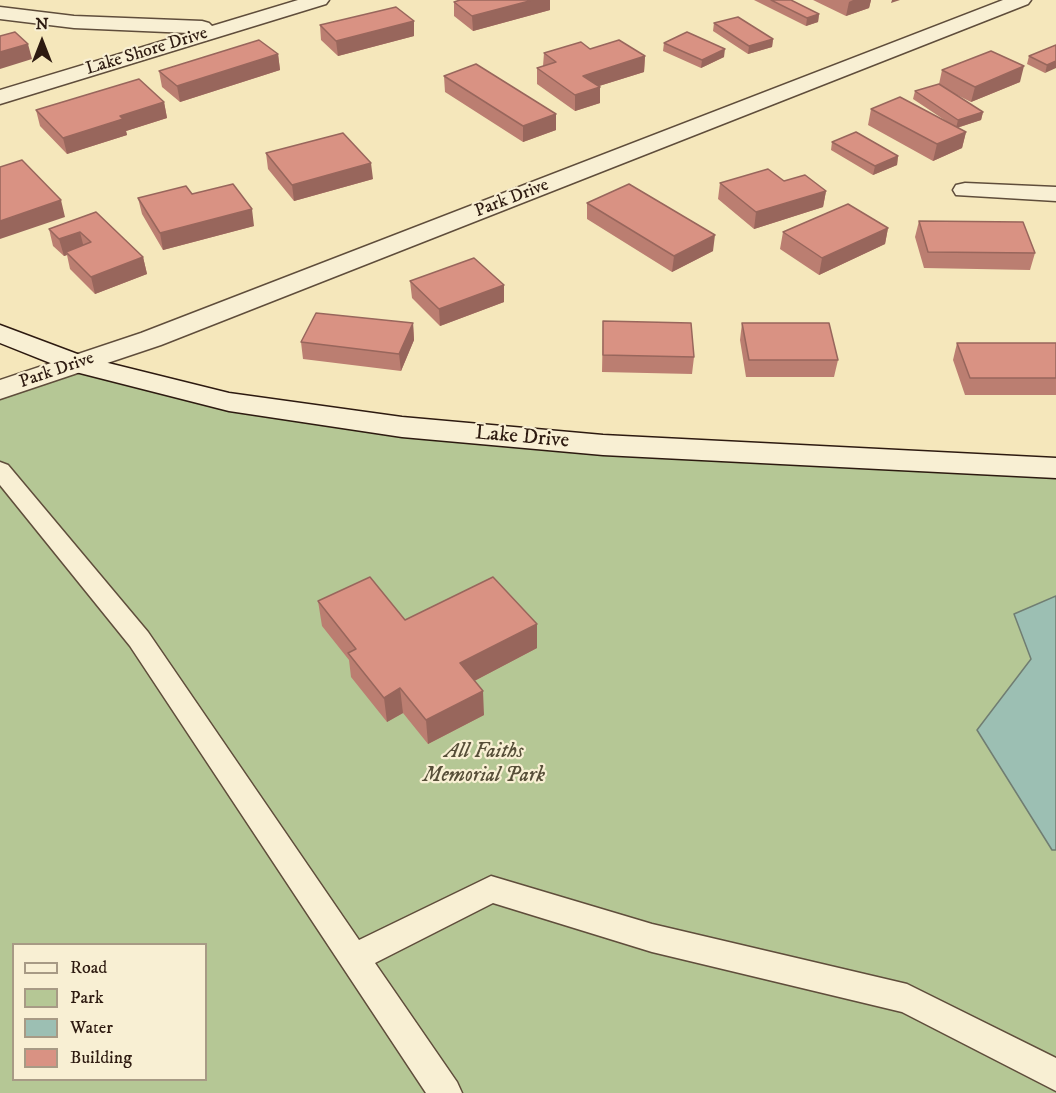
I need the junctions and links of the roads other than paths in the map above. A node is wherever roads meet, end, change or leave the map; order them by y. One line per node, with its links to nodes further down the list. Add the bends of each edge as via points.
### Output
1 (319, 0): 4 (street, Lake Shore Drive)
2 (1021, 0): 9 (street, Park Drive, via 185,326)
3 (0, 13): 4 (street, Lake Shore Drive, via 74,22)
4 (226, 28): 5 (street, Lake Shore Drive)
5 (0, 97)
6 (965, 190): 7 (street)
7 (1056, 194)
8 (0, 333): 9 (street, Lake Drive)
9 (78, 364): 10 (street, Park Drive); 11 (street, Lake Drive, via 229,402 402,427 603,445)
10 (0, 390)
11 (1056, 468)
12 (0, 470): 13 (lane, via 139,639)
13 (354, 958): 14 (lane, via 491,889 652,938 907,999); 15 (lane)
14 (1056, 1075)
15 (445, 1093)

